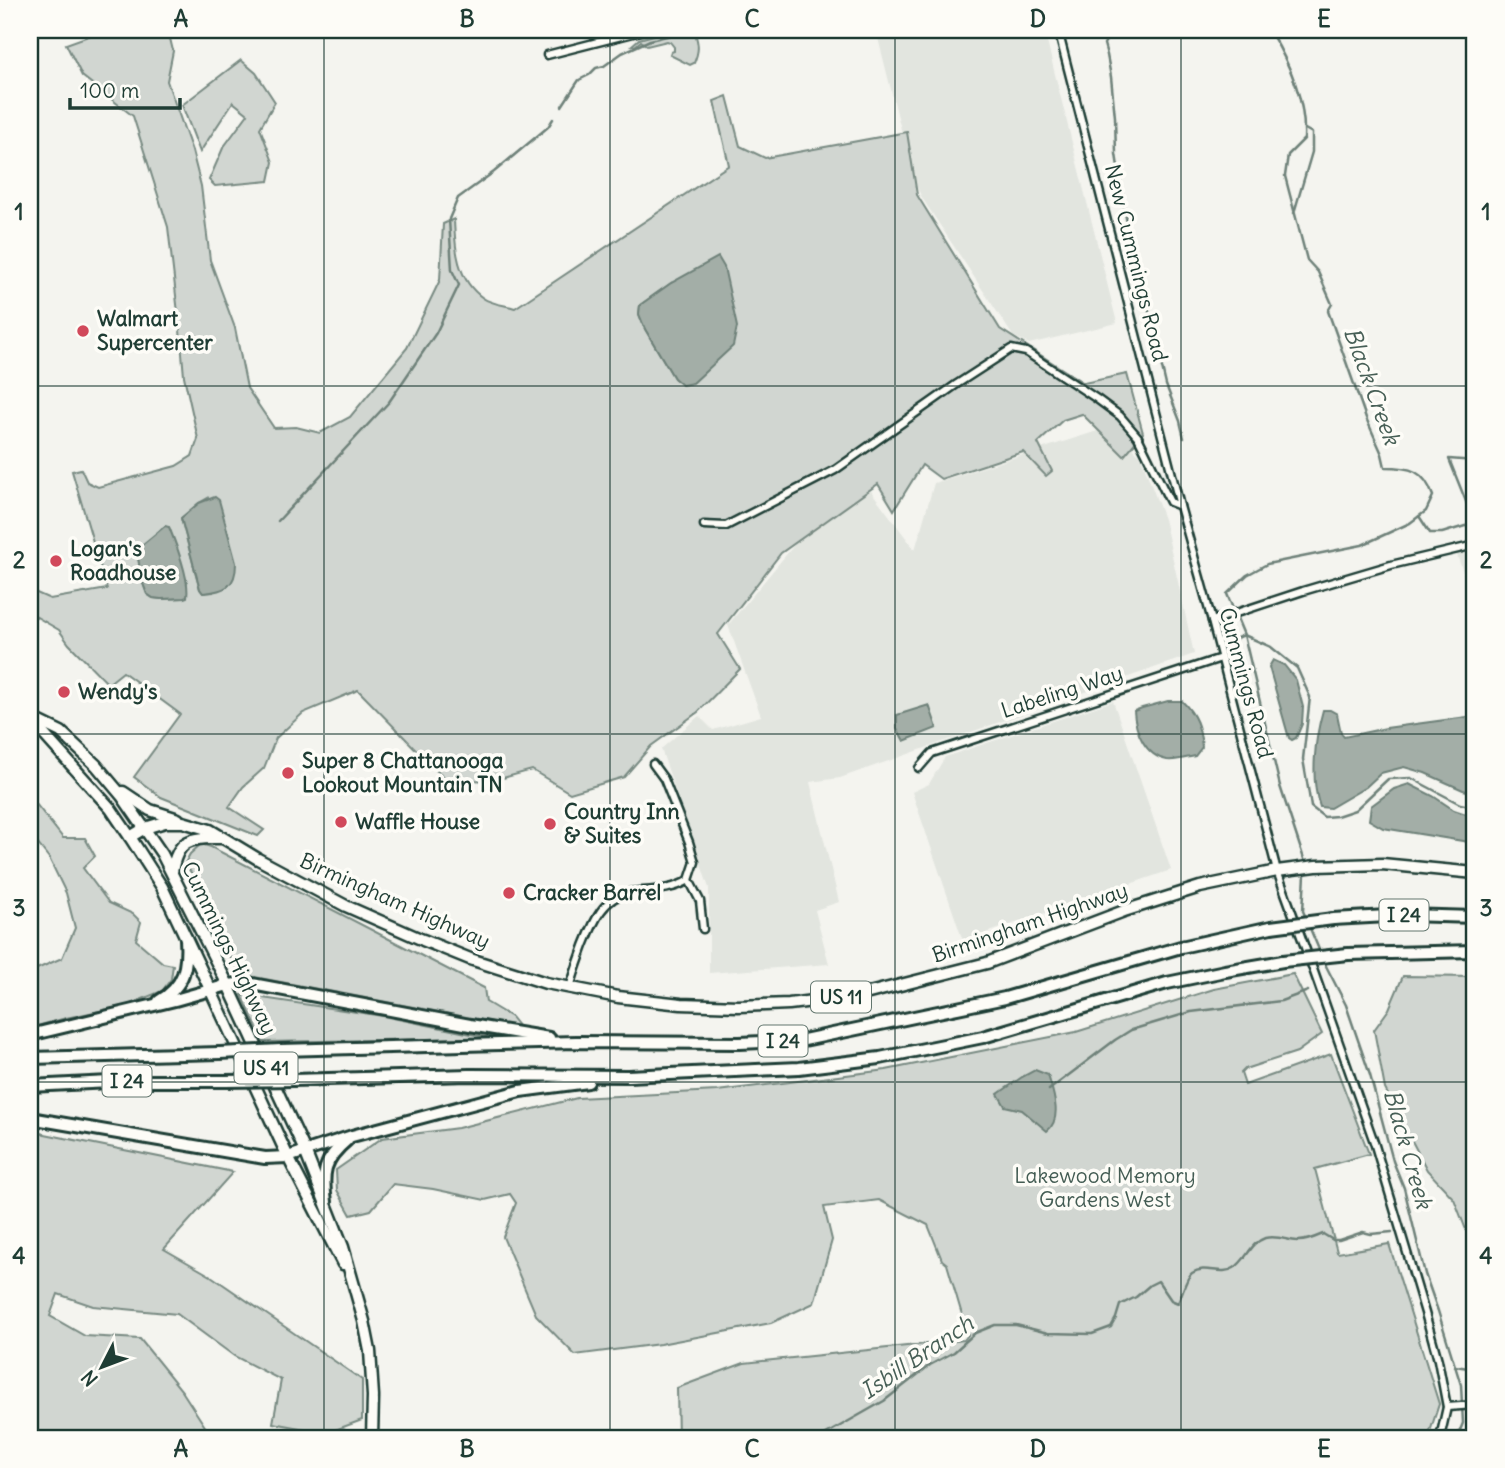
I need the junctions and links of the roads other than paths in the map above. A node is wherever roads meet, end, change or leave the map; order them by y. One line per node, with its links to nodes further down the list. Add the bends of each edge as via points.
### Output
1 (645, 30): 3 (street)
2 (1058, 30): 4 (street, New Cummings Road)
3 (547, 55)
4 (1180, 506): 5 (street, Cummings Road, via 1170,502 1138,437 1120,416 1026,352 1011,349 835,470 726,526); 7 (street, Cummings Road)
5 (705, 526)
6 (1475, 545): 7 (street, via 1391,565)
7 (1212, 621): 8 (street, Cummings Road)
8 (1221, 658): 11 (street, Labeling Way, via 932,752); 17 (street, Cummings Road)
9 (30, 717): 12 (main road, Cummings Highway / US 41, via 61,732); 15 (main road, Cummings Highway / US 41)
10 (653, 764): 20 (street, via 664,779 689,842 695,862)
11 (919, 768)
12 (113, 784): 13 (main road, via 150,810); 14 (main road, Cummings Highway / US 41)
13 (192, 825): 14 (main road, Birmingham Highway / US 11, via 165,822); 16 (main road, Birmingham Highway / US 11)
14 (145, 828): 15 (main road, Birmingham Highway / US 11); 18 (main road, Cummings Highway / US 41)
15 (131, 837): 23 (main road, Cummings Highway / US 41)
16 (222, 838): 18 (main road, via 190,839 177,851); 26 (main road, Birmingham Highway / US 11, via 346,905 423,940)
17 (1277, 871): 19 (main road, Birmingham Highway / US 11, via 1382,864); 26 (main road, Birmingham Highway / US 11, via 1200,887 987,963 861,995 738,1006 631,999); 41 (street, Cummings Road, via 1374,1142)
18 (172, 873): 25 (main road, Cummings Highway / US 41)
19 (1475, 873)
20 (689, 880): 22 (street, via 699,901); 26 (street, via 678,887 613,898 595,919)
21 (1475, 917): 30 (highway, I 24, bridge, via 1406,915 1270,927 1181,947 1005,998 804,1040)
22 (703, 929)
23 (186, 938): 27 (main road, Cummings Highway / US 41); 28 (highway, via 187,957 177,987)
24 (1475, 951): 32 (highway, I 24, bridge, via 1348,954 1225,971 1167,983 983,1037 880,1058 799,1068)
25 (228, 985): 27 (highway); 30 (highway, via 247,983); 36 (main road, Cummings Highway / US 41)
26 (570, 988)
27 (212, 991): 28 (highway); 37 (main road, Cummings Highway / US 41)
28 (153, 1004): 29 (highway)
29 (30, 1035)
30 (576, 1042): 31 (highway, I 24, bridge)
31 (30, 1058)
32 (628, 1076): 33 (highway, I 24, bridge, via 130,1080); 35 (highway, via 520,1091)
33 (30, 1086)
34 (30, 1118): 37 (highway, via 265,1158)
35 (352, 1136): 36 (highway); 38 (highway, via 327,1164 323,1181)
36 (304, 1151): 37 (highway); 38 (main road, Cummings Highway / US 41)
37 (288, 1157): 39 (main road, Cummings Highway / US 41)
38 (326, 1202): 39 (main road, Cummings Highway / US 41)
39 (350, 1277): 42 (main road, Cummings Highway / US 41, via 370,1351)
40 (1475, 1405): 41 (street)
41 (1447, 1407): 43 (street, Cummings Road)
42 (372, 1438)
43 (1440, 1438)

